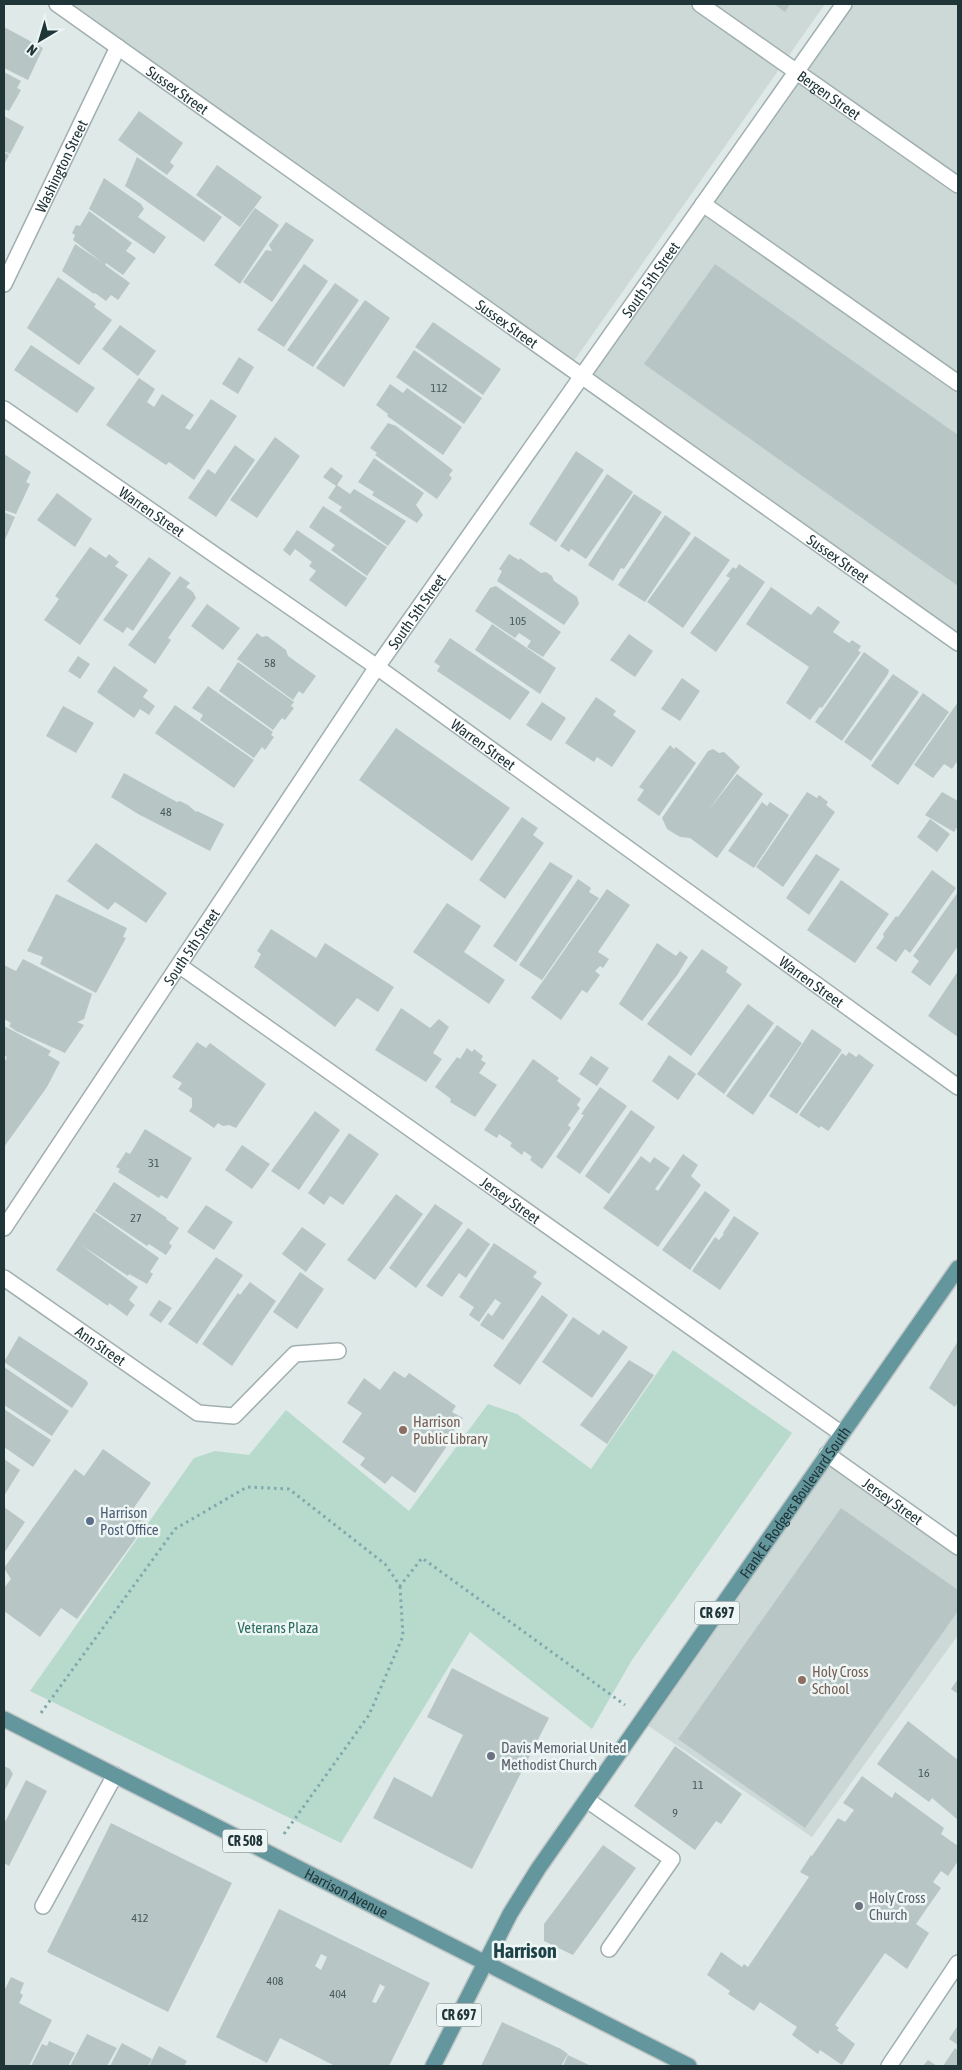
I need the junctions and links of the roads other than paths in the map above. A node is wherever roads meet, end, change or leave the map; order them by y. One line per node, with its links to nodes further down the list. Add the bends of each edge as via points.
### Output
1 (57, 4): 4 (street, Sussex Street)
2 (700, 4): 5 (street, Bergen Street)
3 (844, 4): 5 (street, South 5th Street)
4 (118, 47): 8 (street, Washington Street); 9 (street, Sussex Street)
5 (797, 72): 6 (street, Bergen Street); 7 (street, South 5th Street)
6 (958, 185)
7 (703, 204): 9 (street, South 5th Street); 10 (street)
8 (4, 284)
9 (582, 376): 12 (street, Sussex Street); 13 (street, South 5th Street)
10 (958, 383)
11 (4, 409): 13 (street, Warren Street)
12 (958, 642)
13 (377, 668): 14 (street, South 5th Street); 15 (street, Warren Street)
14 (180, 966): 16 (street, South 5th Street); 20 (street, Jersey Street)
15 (958, 1087)
16 (4, 1228)
17 (958, 1268): 20 (main road, Frank E. Rodgers Boulevard South / CR 697)
18 (4, 1278): 19 (street, Ann Street, via 198,1413 234,1416 295,1354)
19 (338, 1352)
20 (842, 1434): 21 (main road, Frank E. Rodgers Boulevard South / CR 697)
21 (827, 1454): 22 (street, Jersey Street); 25 (main road, Frank E. Rodgers Boulevard South / CR 697)
22 (958, 1547)
23 (4, 1719): 24 (main road, Harrison Avenue / CR 508)
24 (115, 1775): 26 (street); 28 (main road, Harrison Avenue / CR 508)
25 (586, 1800): 27 (street, via 672,1859); 28 (main road, Frank E. Rodgers Boulevard South / CR 697, via 523,1892)
26 (43, 1906)
27 (609, 1949)
28 (485, 1963): 30 (main road, CR 697); 31 (main road, Harrison Avenue / CR 508)
29 (958, 1963): 32 (street)
30 (433, 2066)
31 (689, 2066)
32 (889, 2066)

